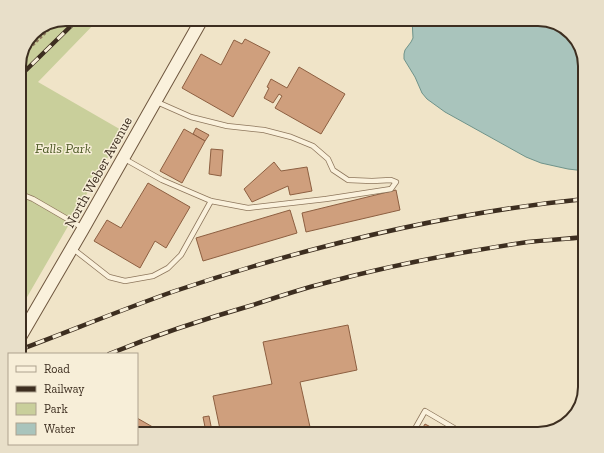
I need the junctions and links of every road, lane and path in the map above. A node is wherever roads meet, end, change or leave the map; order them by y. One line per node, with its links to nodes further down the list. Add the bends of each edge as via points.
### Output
1 (198, 26): 4 (street, North Weber Avenue)
2 (48, 31): 3 (path)
3 (30, 48)
4 (155, 101): 5 (street, North Weber Avenue); 7 (lane, via 191,118 226,126 264,130 298,140 312,146 328,159 333,170 348,180 396,182 391,189 248,208)
5 (123, 158): 7 (lane, via 162,180); 8 (street, North Weber Avenue)
6 (26, 196): 8 (lane)
7 (211, 201): 9 (lane, via 181,255 168,268 153,276 125,281 109,277)
8 (83, 228): 9 (street, North Weber Avenue)
9 (72, 248): 10 (street, North Weber Avenue)
10 (26, 328)
11 (416, 427): 12 (lane, via 425,411)
12 (452, 427)

